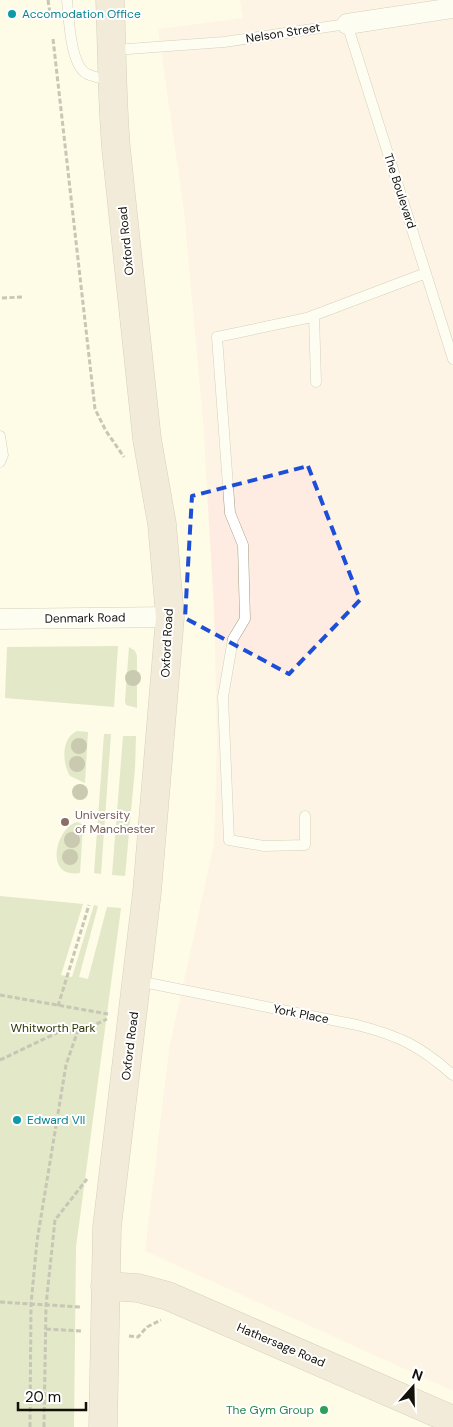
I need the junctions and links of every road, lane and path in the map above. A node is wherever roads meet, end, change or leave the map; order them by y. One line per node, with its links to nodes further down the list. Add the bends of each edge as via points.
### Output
1 (48, 0): 5 (path)
2 (67, 0): 9 (lane, via 78,63 86,73)
3 (110, 0): 8 (main road, Oxford Road)
4 (453, 8): 6 (street, Nelson Street)
5 (50, 16)
6 (346, 24): 8 (lane, Nelson Street, via 224,42); 10 (lane, The Boulevard)
7 (52, 36): 18 (path, via 94,410)
8 (112, 50): 9 (main road, Oxford Road)
9 (113, 82): 19 (main road, Oxford Road, via 117,158 147,439 162,524)
10 (426, 273): 13 (lane); 14 (lane, The Boulevard)
11 (22, 297): 12 (path)
12 (2, 298)
13 (314, 315): 15 (lane); 21 (lane, via 216,337 230,513 243,544 245,619 234,639 223,697 229,840 264,846 306,845)
14 (453, 359)
15 (316, 382)
16 (0, 436): 17 (lane)
17 (0, 462)
18 (128, 463)
19 (170, 617): 20 (street, Denmark Road); 23 (main road, Oxford Road)
20 (0, 619)
21 (305, 816)
22 (89, 905): 25 (path)
23 (138, 981): 30 (lane, York Place, via 390,1034 434,1058); 32 (main road, Oxford Road, via 108,1227)
24 (0, 995): 25 (path)
25 (58, 1006): 26 (path)
26 (116, 1016)
27 (108, 1019): 28 (path)
28 (77, 1033): 29 (path, via 63,1030); 34 (path, via 66,1065 36,1241)
29 (0, 1060)
30 (453, 1075)
31 (88, 1178): 35 (path, via 55,1220)
32 (105, 1286): 41 (main road, Hathersage Road, via 138,1288 168,1296); 44 (main road, Oxford Road)
33 (0, 1302): 34 (path)
34 (31, 1304): 35 (path); 42 (path)
35 (46, 1305): 36 (path); 38 (path)
36 (80, 1307)
37 (167, 1318): 40 (path, via 147,1327 138,1337)
38 (46, 1329): 39 (path); 43 (path)
39 (78, 1331)
40 (128, 1336)
41 (453, 1420)
42 (30, 1427)
43 (44, 1427)
44 (103, 1427)

